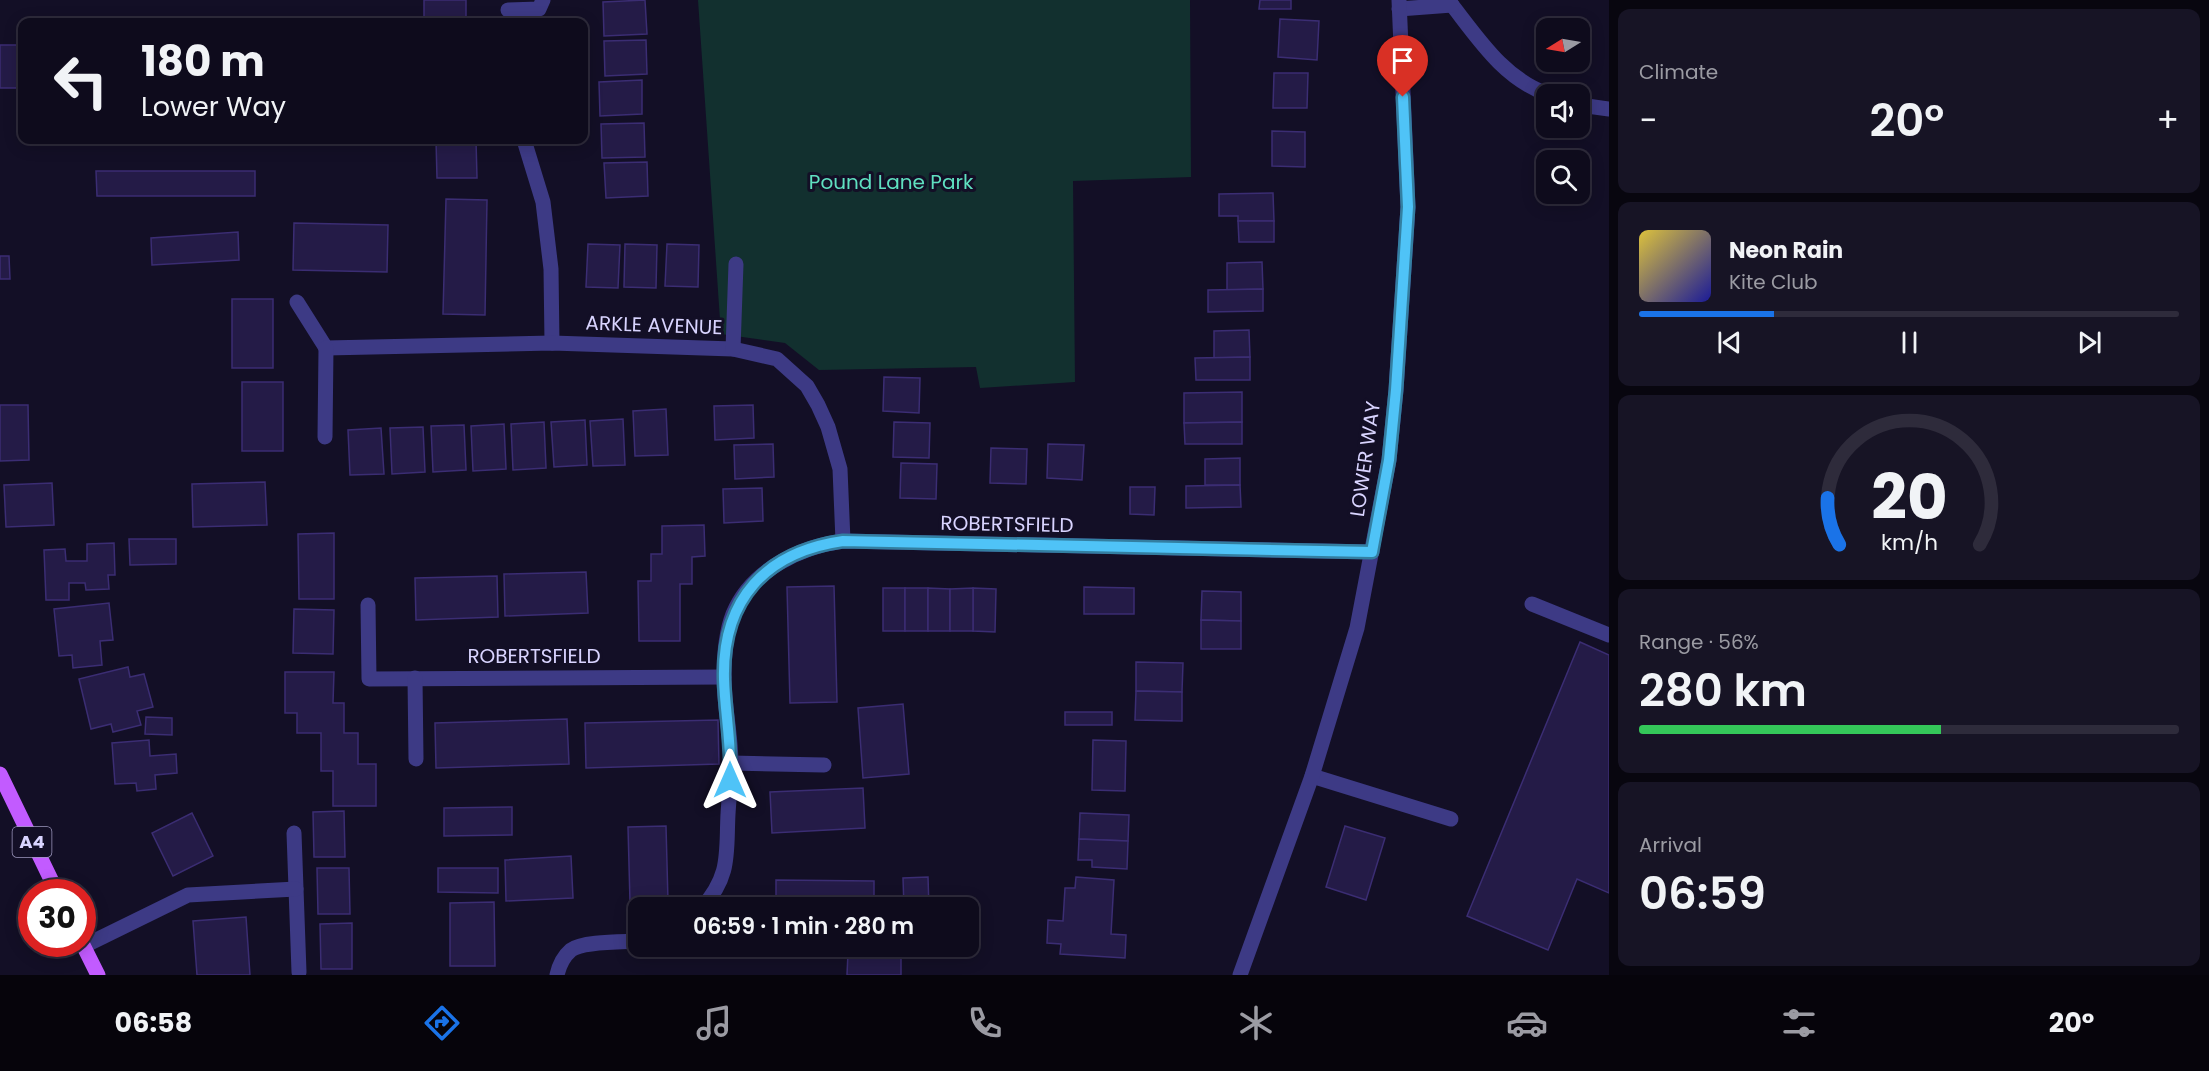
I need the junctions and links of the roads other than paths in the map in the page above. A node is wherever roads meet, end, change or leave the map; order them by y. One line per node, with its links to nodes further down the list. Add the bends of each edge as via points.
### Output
1 (1453, 3): 3 (street); 5 (street, via 1496,61 1516,79)
2 (541, 4): 4 (street)
3 (1399, 5): 16 (street, LOWER WAY, via 1408,207 1389,460)
4 (508, 11)
5 (1536, 89)
6 (1590, 107): 7 (street)
7 (1609, 110)
8 (525, 144): 11 (street, via 543,202)
9 (736, 264): 13 (street)
10 (297, 302): 12 (street)
11 (552, 343): 12 (street, ARKLE AVENUE); 13 (street, ARKLE AVENUE)
12 (326, 348): 14 (street)
13 (734, 348): 15 (street, ARKLE AVENUE, via 777,359 807,386 818,405 840,469)
14 (325, 437)
15 (843, 541): 16 (street, ROBERTSFIELD); 20 (street, ROBERTSFIELD, via 797,554 758,578 734,613 727,637)
16 (1372, 552): 26 (street, LOWER WAY, via 1357,628)
17 (1532, 604): 19 (street)
18 (368, 605): 21 (street, ROBERTSFIELD, via 369,679)
19 (1609, 635)
20 (724, 677): 21 (street, ROBERTSFIELD); 23 (street, ROBERTSFIELD)
21 (415, 678): 22 (street)
22 (416, 759)
23 (731, 763): 24 (street); 32 (street, ROBERTSFIELD, via 727,858 722,879)
24 (824, 765)
25 (0, 774): 27 (main road, A4)
26 (1312, 776): 28 (street); 39 (street, LOWER WAY)
27 (3, 787): 30 (main road, A4)
28 (1451, 819)
29 (294, 833): 31 (street)
30 (50, 879)
31 (296, 889): 33 (street, via 188,895); 36 (street)
32 (711, 897)
33 (96, 938)
34 (628, 942): 38 (street, via 572,949)
35 (89, 957): 37 (main road)
36 (299, 972)
37 (98, 975)
38 (557, 975)
39 (1240, 975)

